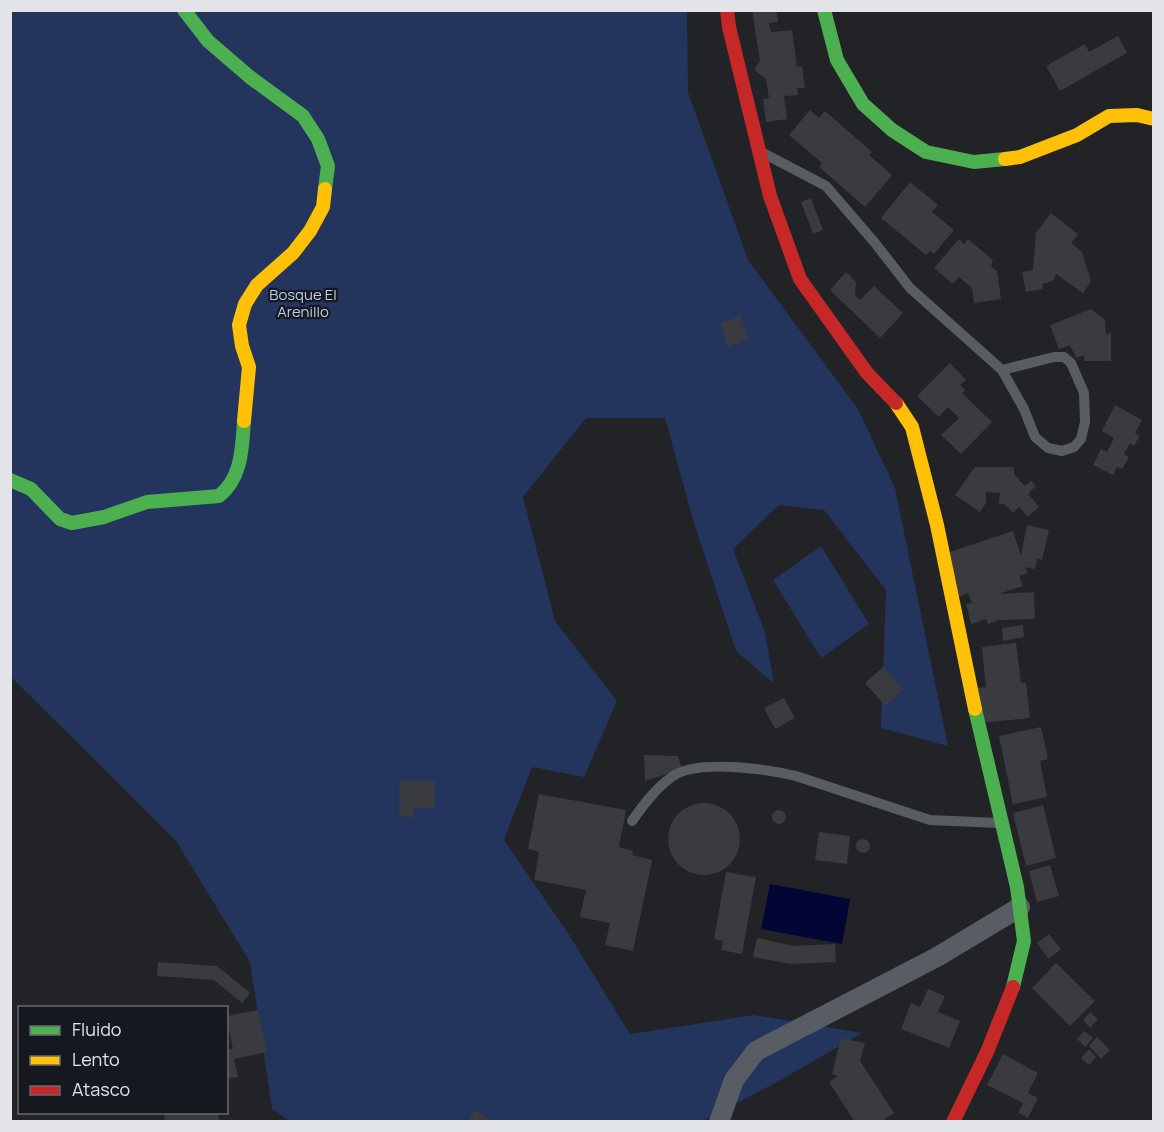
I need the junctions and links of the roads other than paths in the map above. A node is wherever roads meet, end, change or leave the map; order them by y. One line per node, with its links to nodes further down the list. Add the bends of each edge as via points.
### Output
1 (184, 10): 7 (street, via 208,41 303,116 328,166 323,207 310,231 293,253 257,285 245,304 239,325 249,367 236,475 219,496 147,502 72,524 60,519 31,489)
2 (728, 10): 5 (street)
3 (824, 10): 4 (street, via 837,60 863,104 892,130 926,152 974,162 1020,157 1077,135 1108,116)
4 (1154, 119)
5 (758, 150): 6 (lane, via 826,186 910,288); 9 (street, via 800,279 867,373 901,409 912,427)
6 (1002, 370): 6 (lane, via 1035,437 1048,448 1062,451 1074,447 1081,439 1085,422 1084,393 1071,363 1064,357 1054,357)
7 (10, 480)
8 (633, 821): 9 (lane, via 651,795 674,775 716,766 796,776 930,820)
9 (1003, 824): 10 (street)
10 (1020, 907): 11 (street, via 937,957 756,1051 734,1080); 12 (street, via 1024,941 1014,985 987,1052)
11 (719, 1122)
12 (952, 1122)

